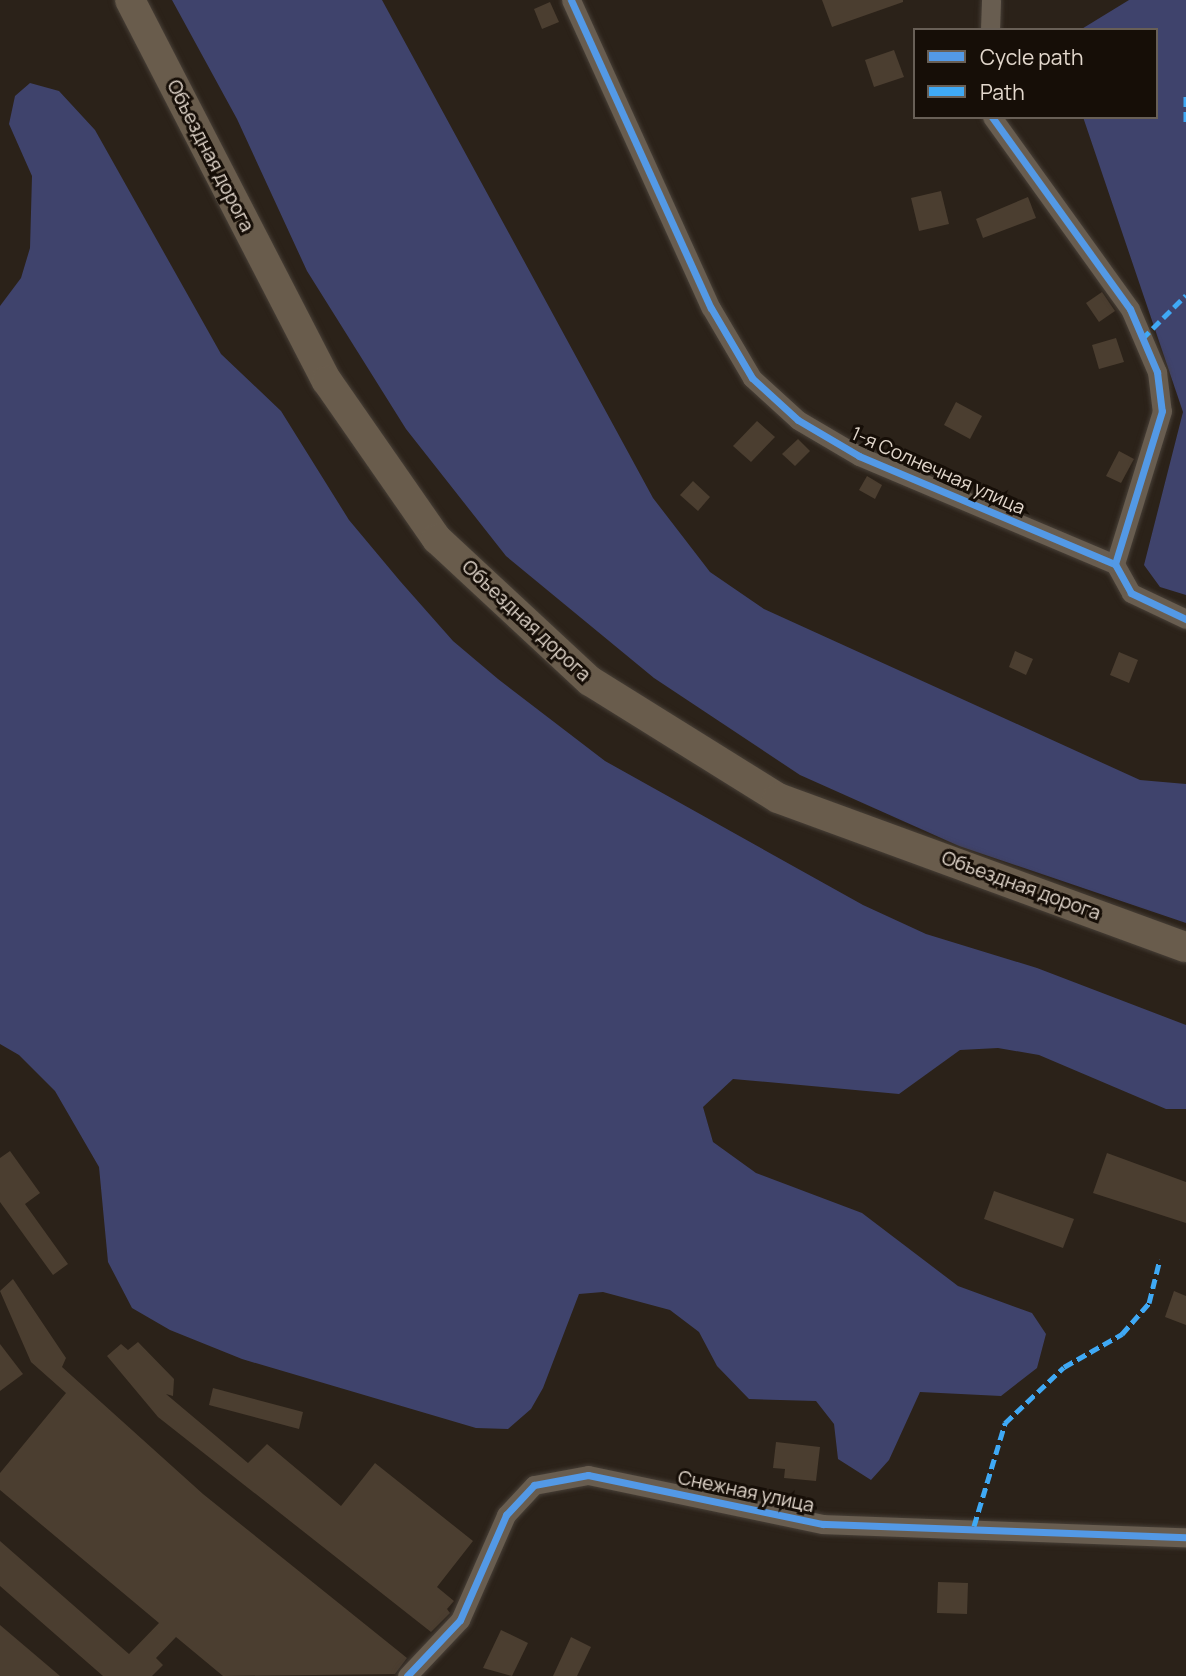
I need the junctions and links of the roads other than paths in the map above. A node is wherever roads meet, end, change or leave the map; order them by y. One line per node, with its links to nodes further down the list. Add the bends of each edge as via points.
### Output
1 (130, 0): 8 (main road, Объездная дорога, via 327,381 437,539 590,681 778,798)
2 (571, 0): 6 (street, 1-я Солнечная улица, via 711,308 752,378 798,420 859,456)
3 (991, 0): 4 (street)
4 (990, 28)
5 (993, 119): 6 (street, via 1130,309 1157,372 1162,411)
6 (1115, 564): 7 (street, via 1131,593)
7 (1186, 619)
8 (1186, 947)
9 (1186, 1537): 10 (street, Снежная улица, via 823,1524 589,1475 534,1485 506,1515 460,1620)
10 (407, 1676)

